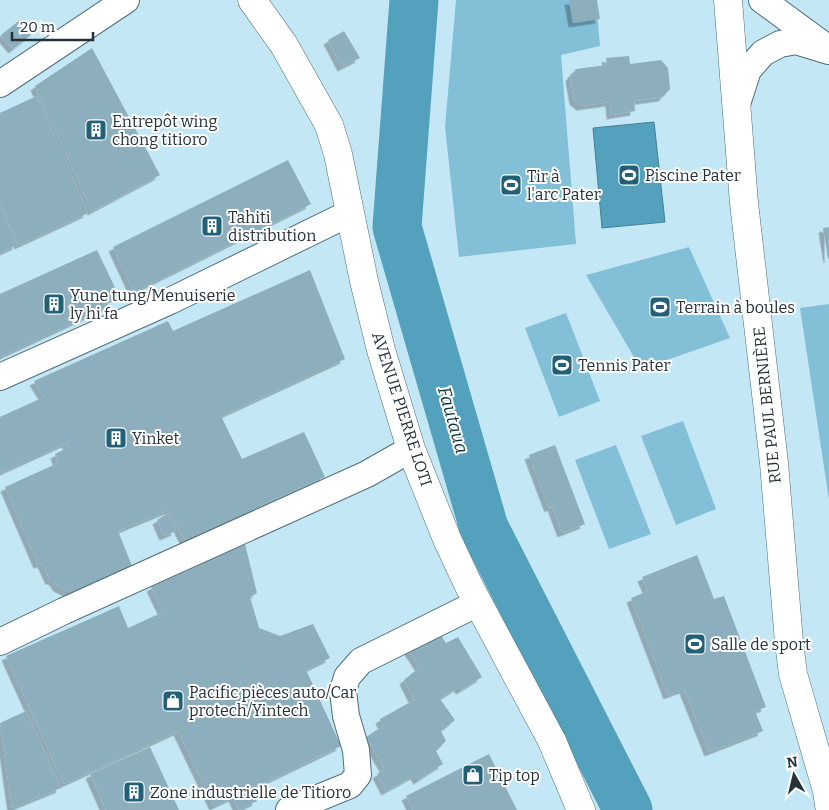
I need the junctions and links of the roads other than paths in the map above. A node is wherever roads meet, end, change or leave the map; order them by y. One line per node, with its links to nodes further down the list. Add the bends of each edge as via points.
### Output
1 (126, 0): 6 (street)
2 (252, 0): 8 (main road, AVENUE PIERRE LOTI, via 284,45 328,125 338,154)
3 (728, 0): 7 (main road, RUE PAUL BERNIÈRE)
4 (762, 0): 5 (street)
5 (829, 50): 7 (street, via 796,41 780,44 763,53 748,70)
6 (0, 84)
7 (737, 104): 13 (main road, RUE PAUL BERNIÈRE, via 744,203 774,462 793,674)
8 (350, 213): 9 (street, via 170,301); 10 (main road, AVENUE PIERRE LOTI, via 381,350)
9 (0, 377)
10 (411, 449): 11 (main road, AVENUE PIERRE LOTI, via 447,539); 12 (street, via 358,478)
11 (478, 603): 14 (street, via 361,661 347,676 343,691 358,775 350,785); 15 (main road, AVENUE PIERRE LOTI, via 552,741)
12 (0, 642)
13 (829, 805)
14 (289, 810)
15 (581, 810)

